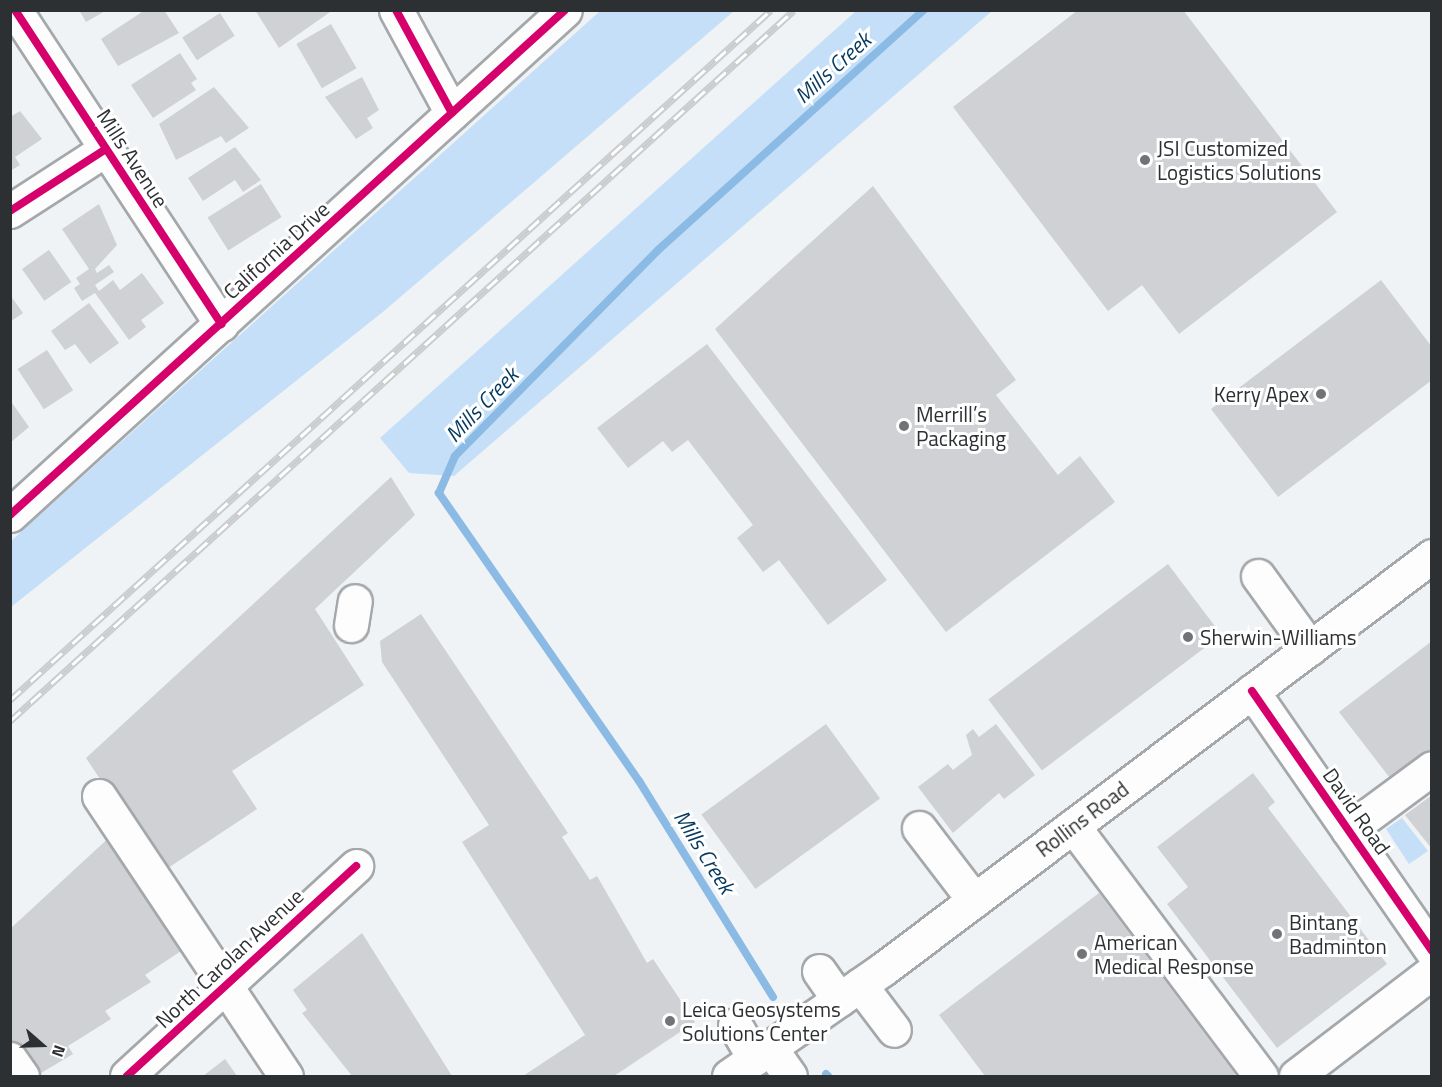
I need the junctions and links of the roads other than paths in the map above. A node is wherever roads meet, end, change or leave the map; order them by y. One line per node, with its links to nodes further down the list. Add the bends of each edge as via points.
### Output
1 (15, 10): 5 (street, Mills Avenue)
2 (396, 10): 4 (street)
3 (564, 10): 4 (street, California Drive)
4 (452, 112): 7 (street, California Drive)
5 (106, 149): 6 (street); 7 (street, Mills Avenue)
6 (10, 211)
7 (221, 324): 8 (street, California Drive)
8 (10, 515)
9 (1431, 556): 11 (street, Rollins Road)
10 (1258, 576): 11 (street)
11 (1310, 648): 12 (street, Rollins Road)
12 (1252, 691): 15 (street, Rollins Road); 17 (street, David Road)
13 (1431, 768): 17 (street)
14 (99, 796): 22 (street)
15 (1073, 826): 19 (street, Rollins Road); 32 (street)
16 (920, 828): 19 (street)
17 (1348, 830): 20 (street, David Road)
18 (354, 861): 22 (street, North Carolan Avenue)
19 (974, 900): 23 (street, Rollins Road)
20 (1430, 951): 33 (street)
21 (819, 971): 23 (street)
22 (225, 986): 28 (street, North Carolan Avenue); 30 (street)
23 (850, 993): 25 (street); 27 (street, Rollins Road)
24 (735, 1025): 27 (street)
25 (894, 1030)
26 (10, 1059): 29 (street)
27 (752, 1061): 31 (street)
28 (129, 1076)
29 (22, 1077)
30 (286, 1077)
31 (790, 1077)
32 (1261, 1077)
33 (1296, 1077)

